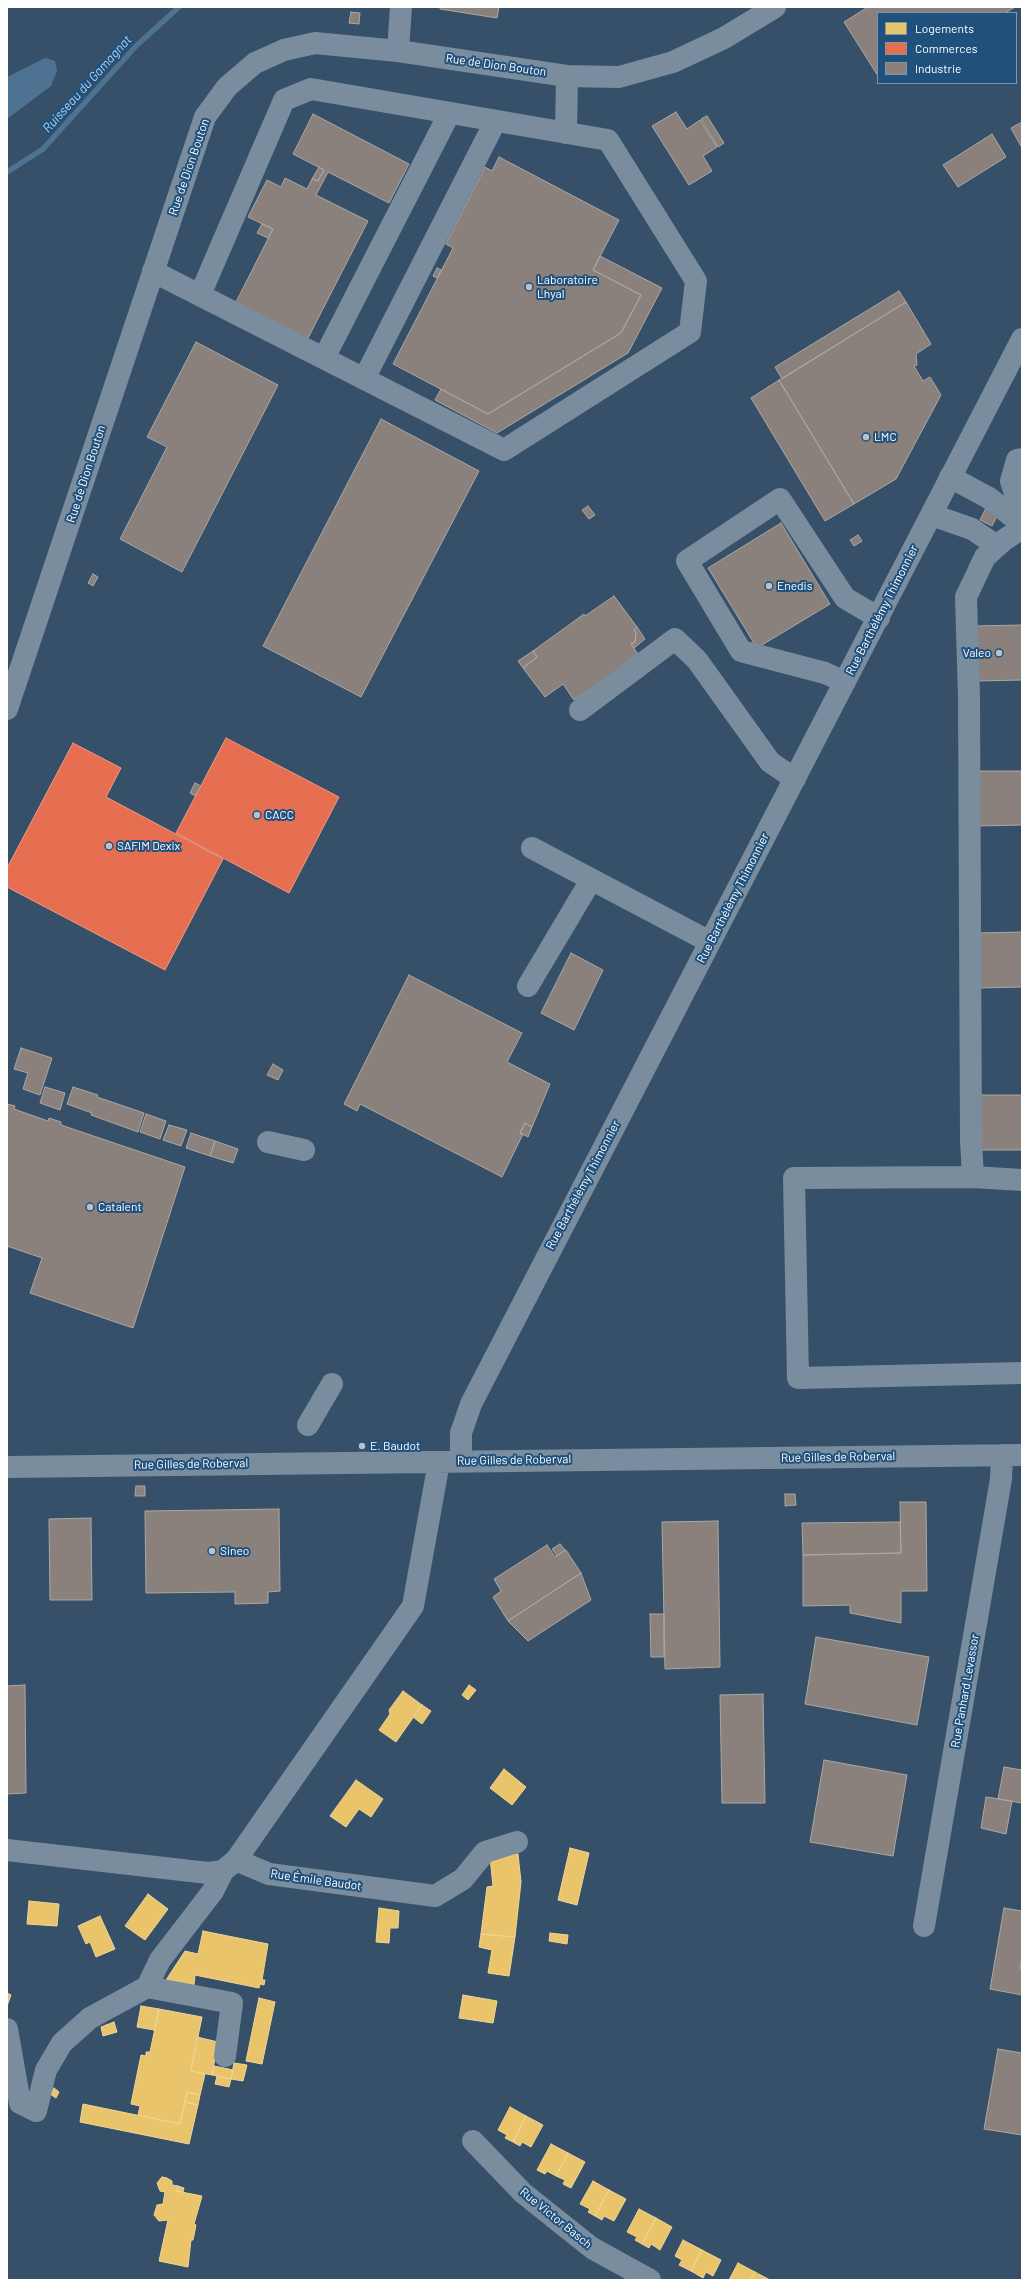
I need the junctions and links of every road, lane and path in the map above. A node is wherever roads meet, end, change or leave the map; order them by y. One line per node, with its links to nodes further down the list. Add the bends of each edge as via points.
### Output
1 (401, 7): 3 (street)
2 (775, 7): 4 (street, Rue de Dion Bouton, via 724,38 673,62 619,77)
3 (398, 51): 4 (street, Rue de Dion Bouton); 8 (street, Rue de Dion Bouton, via 315,43 284,50 254,63 227,87 205,118)
4 (567, 76): 7 (street)
5 (449, 114): 6 (street); 9 (street, via 311,89 284,100); 11 (street)
6 (495, 122): 7 (street); 12 (street)
7 (566, 133): 12 (street, via 608,140 612,146 696,281 690,332 504,450)
8 (153, 271): 9 (street); 22 (street, Rue de Dion Bouton)
9 (200, 295): 11 (street)
10 (1022, 339): 14 (street, Rue Barthélémy Thimonnier)
11 (324, 358): 12 (street)
12 (364, 379)
13 (1022, 459): 16 (street, via 1017,460 1011,481)
14 (950, 477): 15 (street, Rue Barthélémy Thimonnier); 17 (street, via 989,498)
15 (932, 515): 19 (street, via 972,529); 20 (street, Rue Barthélémy Thimonnier)
16 (1022, 516)
17 (1022, 524)
18 (1022, 528): 19 (street)
19 (997, 546): 31 (street, via 985,557 966,597)
20 (878, 618): 21 (street, Rue Barthélémy Thimonnier); 21 (street, via 845,598 780,499 687,561 742,651 825,673)
21 (845, 682): 24 (street, Rue Barthélémy Thimonnier)
22 (7, 709)
23 (580, 710): 24 (street, via 674,639 697,660 770,762)
24 (795, 779): 27 (street, Rue Barthélémy Thimonnier)
25 (532, 848): 26 (street)
26 (591, 880): 27 (street); 28 (street)
27 (710, 942): 37 (street, Rue Barthélémy Thimonnier, via 471,1404 461,1433)
28 (528, 986)
29 (268, 1142): 30 (street)
30 (304, 1150)
31 (973, 1177): 32 (street); 33 (street, via 794,1178 798,1378)
32 (1022, 1180)
33 (1022, 1373)
34 (332, 1384): 35 (street)
35 (308, 1426)
36 (1012, 1455): 37 (street, Rue Gilles de Roberval); 43 (street, Rue Panhard Levassor, via 1001,1479)
37 (461, 1461): 38 (street, Rue Gilles de Roberval)
38 (439, 1462): 39 (street, Rue Gilles de Roberval); 42 (street, via 413,1606)
39 (7, 1467)
40 (517, 1842): 42 (street, Rue Émile Baudot, via 485,1852 463,1879 435,1896 269,1874)
41 (7, 1850): 42 (street, Rue Émile Baudot, via 208,1873)
42 (230, 1866): 44 (street, via 160,1960)
43 (924, 1926)
44 (147, 1987): 45 (street, via 90,2018 62,2043 46,2070 36,2111 20,2103); 46 (street, via 232,2004)
45 (7, 2029)
46 (225, 2056)
47 (473, 2141): 48 (street, Rue Victor Basch, via 523,2193 592,2248)
48 (650, 2280)

